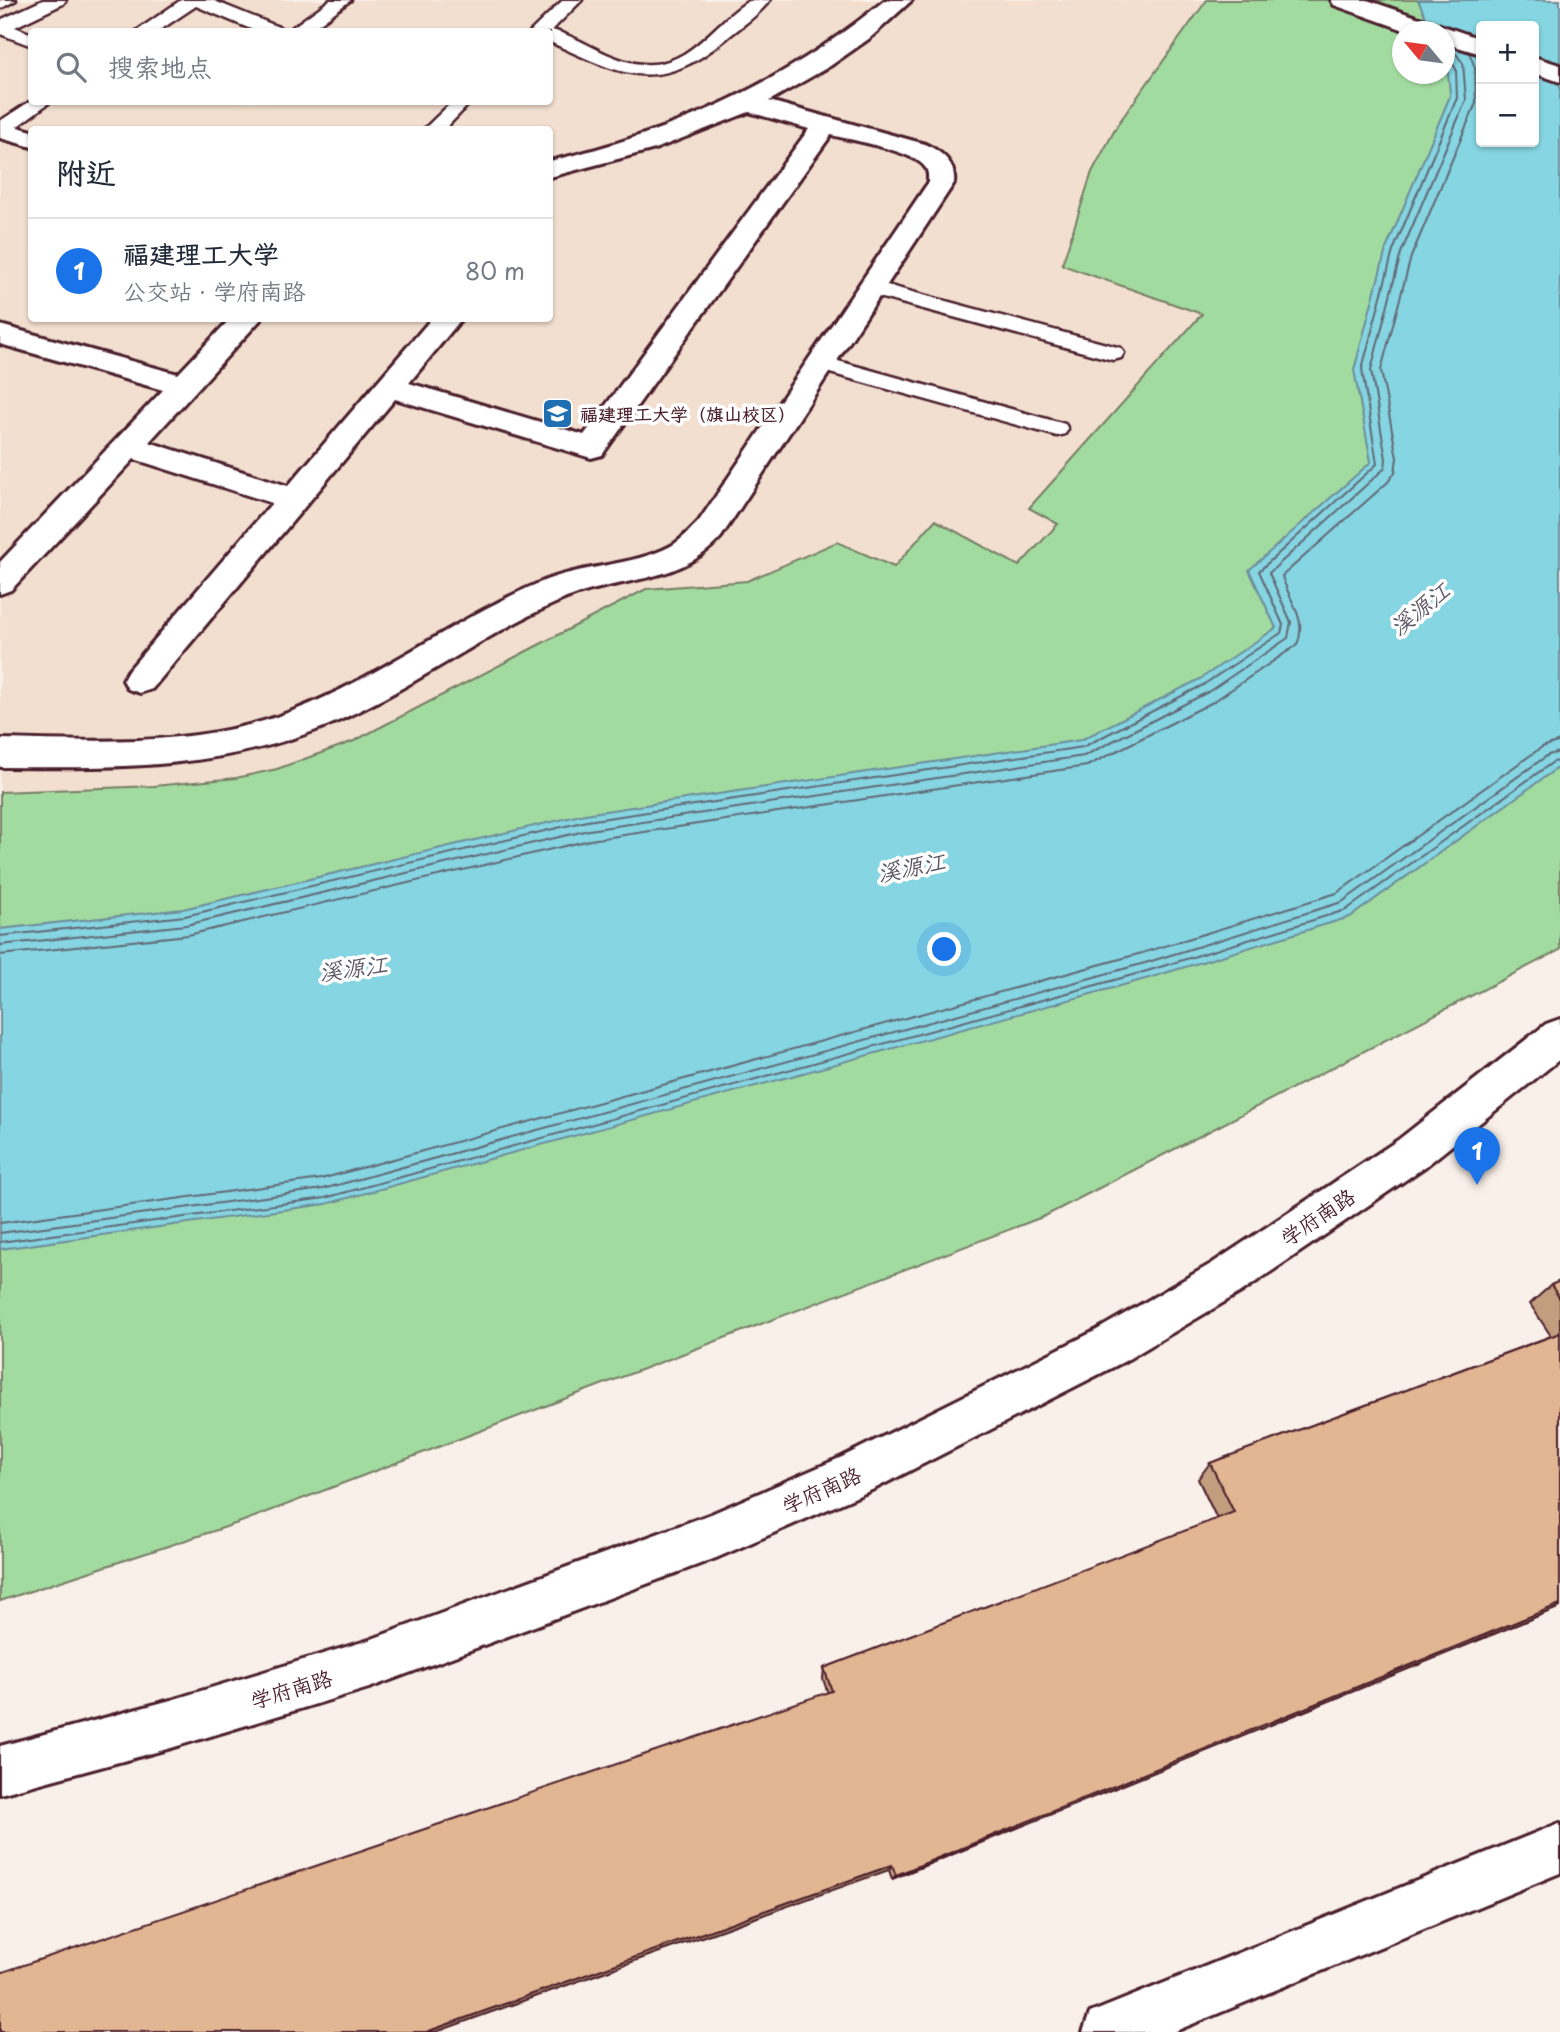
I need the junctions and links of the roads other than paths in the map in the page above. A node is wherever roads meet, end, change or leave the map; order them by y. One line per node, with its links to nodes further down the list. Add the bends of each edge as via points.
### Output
1 (7, 0): 9 (lane)
2 (57, 0): 11 (lane)
3 (194, 0): 12 (lane); 13 (lane)
4 (342, 0): 14 (lane)
5 (573, 0): 15 (lane)
6 (761, 0): 16 (lane, via 685,60 660,70 633,68)
7 (900, 0): 22 (street, via 835,53)
8 (1345, 1): 10 (street)
9 (0, 4)
10 (1404, 21)
11 (0, 27): 18 (lane)
12 (150, 28)
13 (264, 28)
14 (301, 28)
15 (542, 28)
16 (553, 36)
17 (1455, 38): 19 (street)
18 (28, 39)
19 (1476, 45)
20 (1539, 67): 21 (street)
21 (1560, 74)
22 (749, 104): 25 (street); 29 (street, via 638,147)
23 (37, 105): 27 (lane)
24 (455, 105): 26 (lane)
25 (825, 125): 30 (street, via 929,155 942,173 941,183); 37 (street, via 592,448)
26 (436, 126)
27 (0, 130): 28 (street)
28 (28, 138)
29 (553, 168)
30 (871, 288): 34 (lane); 35 (street)
31 (244, 322): 36 (street)
32 (445, 322): 37 (street)
33 (0, 334): 36 (street)
34 (1113, 354)
35 (820, 363): 38 (lane); 43 (street, via 710,529 679,555 552,590 349,700 268,733 204,748 158,752)
36 (184, 386): 39 (street)
37 (389, 387): 40 (street)
38 (1056, 429)
39 (128, 446): 40 (street); 41 (street)
40 (294, 499): 42 (street)
41 (0, 582)
42 (140, 680)
43 (0, 753)
44 (1560, 1036): 45 (street, 学府南路, via 1412,1153 1226,1278 1098,1353 858,1473 716,1535 369,1664)
45 (0, 1770)
46 (1560, 1848): 47 (street)
47 (1109, 2032)

